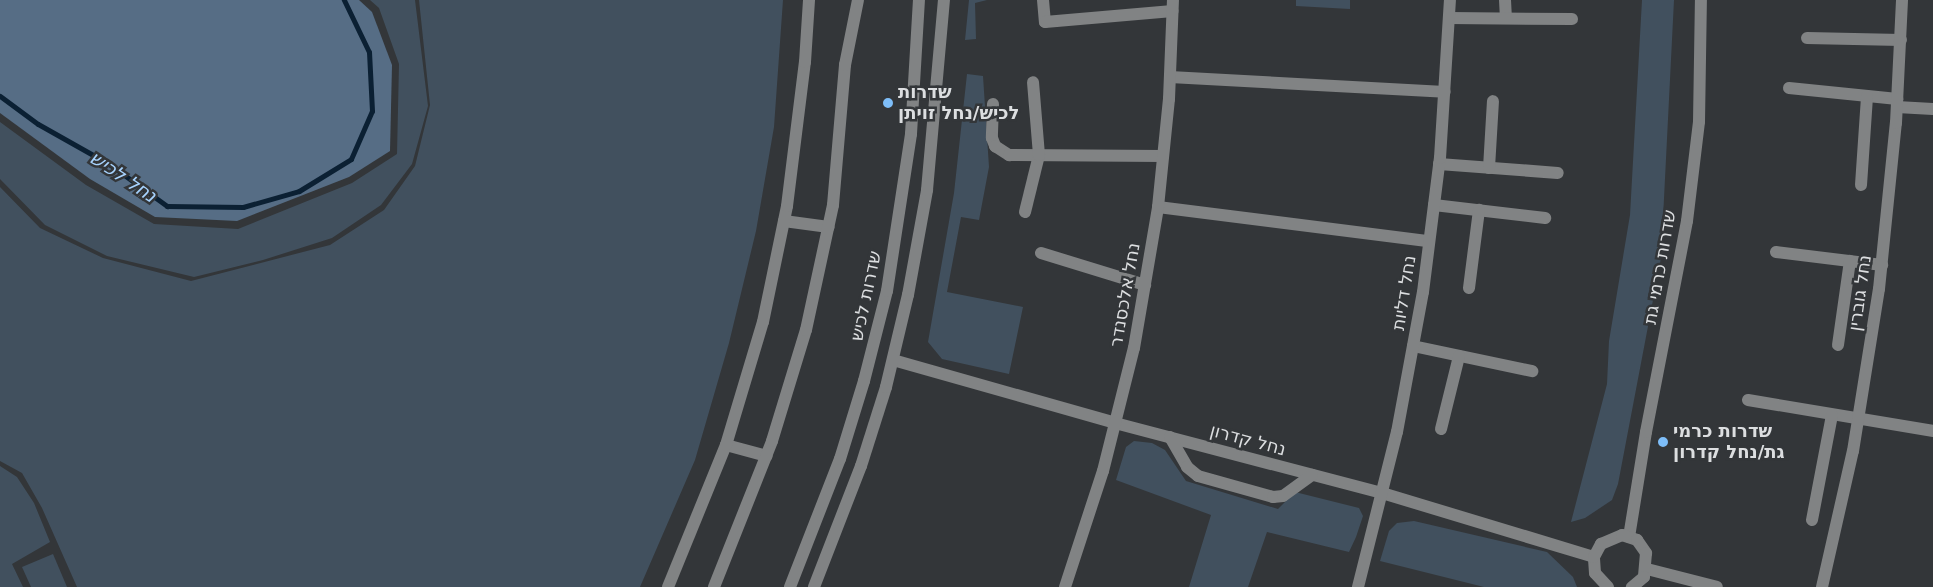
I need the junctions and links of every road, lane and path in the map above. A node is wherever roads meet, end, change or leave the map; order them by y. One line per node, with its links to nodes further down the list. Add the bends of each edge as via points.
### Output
1 (809, 0): 36 (street, via 805,62)
2 (858, 0): 37 (street, via 845,65 839,161)
3 (919, 0): 67 (street, שדרות לכיש, via 911,134 886,291 864,381 840,459)
4 (944, 0): 48 (street, via 927,190)
5 (1043, 0): 10 (street, via 1045,22)
6 (1450, 0): 11 (street, נחל דליות)
7 (1505, 0): 12 (street)
8 (1701, 0): 62 (street, שדרות כרמי גת, via 1699,122 1686,221 1646,432)
9 (1902, 0): 15 (street, נחל גוברין)
10 (1173, 5): 16 (street, נחל אלכסנדר)
11 (1450, 18): 12 (street); 19 (street, נחל דליות)
12 (1506, 18): 13 (street)
13 (1572, 19)
14 (1807, 38): 15 (street)
15 (1901, 40): 22 (street, נחל גוברין)
16 (1170, 77): 19 (street); 26 (street, נחל אלכסנדר)
17 (1033, 82): 25 (street)
18 (1789, 88): 20 (street)
19 (1445, 92): 27 (street, נחל דליות)
20 (1867, 96): 22 (street); 30 (street)
21 (1493, 101): 28 (street)
22 (1897, 103): 24 (street); 42 (street, נחל גוברין)
23 (993, 104): 25 (street, via 995,146 1009,155)
24 (1933, 109)
25 (1038, 155): 26 (street); 34 (street)
26 (1163, 156): 32 (street, נחל אלכסנדר)
27 (1439, 164): 28 (street); 31 (street, נחל דליות)
28 (1488, 168): 29 (street)
29 (1558, 173)
30 (1861, 185)
31 (1434, 205): 33 (street); 38 (street, נחל דליות)
32 (1158, 207): 38 (street); 43 (street, נחל אלכסנדר)
33 (1480, 210): 35 (street); 44 (street)
34 (1024, 212)
35 (1545, 218)
36 (784, 221): 37 (street); 57 (street, via 763,322)
37 (829, 228): 58 (street, via 806,330)
38 (1429, 241): 46 (street, נחל דליות)
39 (1776, 252): 41 (street)
40 (1041, 253): 43 (street)
41 (1850, 261): 42 (street); 45 (street)
42 (1882, 265): 52 (street, נחל גוברין)
43 (1145, 285): 53 (street, נחל אלכסנדר)
44 (1469, 288)
45 (1838, 345)
46 (1413, 346): 47 (street); 60 (street, נחל דליות)
47 (1459, 356): 49 (street); 54 (street)
48 (893, 360): 53 (street, נחל קדרון); 68 (street, via 849,502)
49 (1532, 371)
50 (1748, 400): 51 (street)
51 (1832, 415): 52 (street); 61 (street)
52 (1858, 419): 55 (street); 74 (street, נחל גוברין, via 1837,531)
53 (1116, 423): 56 (street, נחל קדרון); 69 (street, נחל אלכסנדר, via 1104,471)
54 (1441, 429)
55 (1933, 431)
56 (1170, 438): 59 (street, נחל קדרון); 59 (street, via 1187,467 1198,476 1273,497 1283,496)
57 (726, 444): 58 (street); 65 (street)
58 (767, 456): 66 (street)
59 (1312, 475): 60 (street, נחל קדרון)
60 (1382, 493): 63 (street, נחל קדרון); 70 (street, נחל דליות)
61 (1812, 520)
62 (1630, 537): 63 (street, via 1607,539); 64 (street, via 1646,553)
63 (1594, 557): 71 (street, via 1595,573)
64 (1647, 569): 72 (street, via 1644,577); 73 (street)
65 (668, 587)
66 (714, 587)
67 (790, 587)
68 (814, 587)
69 (1065, 587)
70 (1358, 587)
71 (1608, 587)
72 (1632, 587)
73 (1717, 587)
74 (1822, 587)

